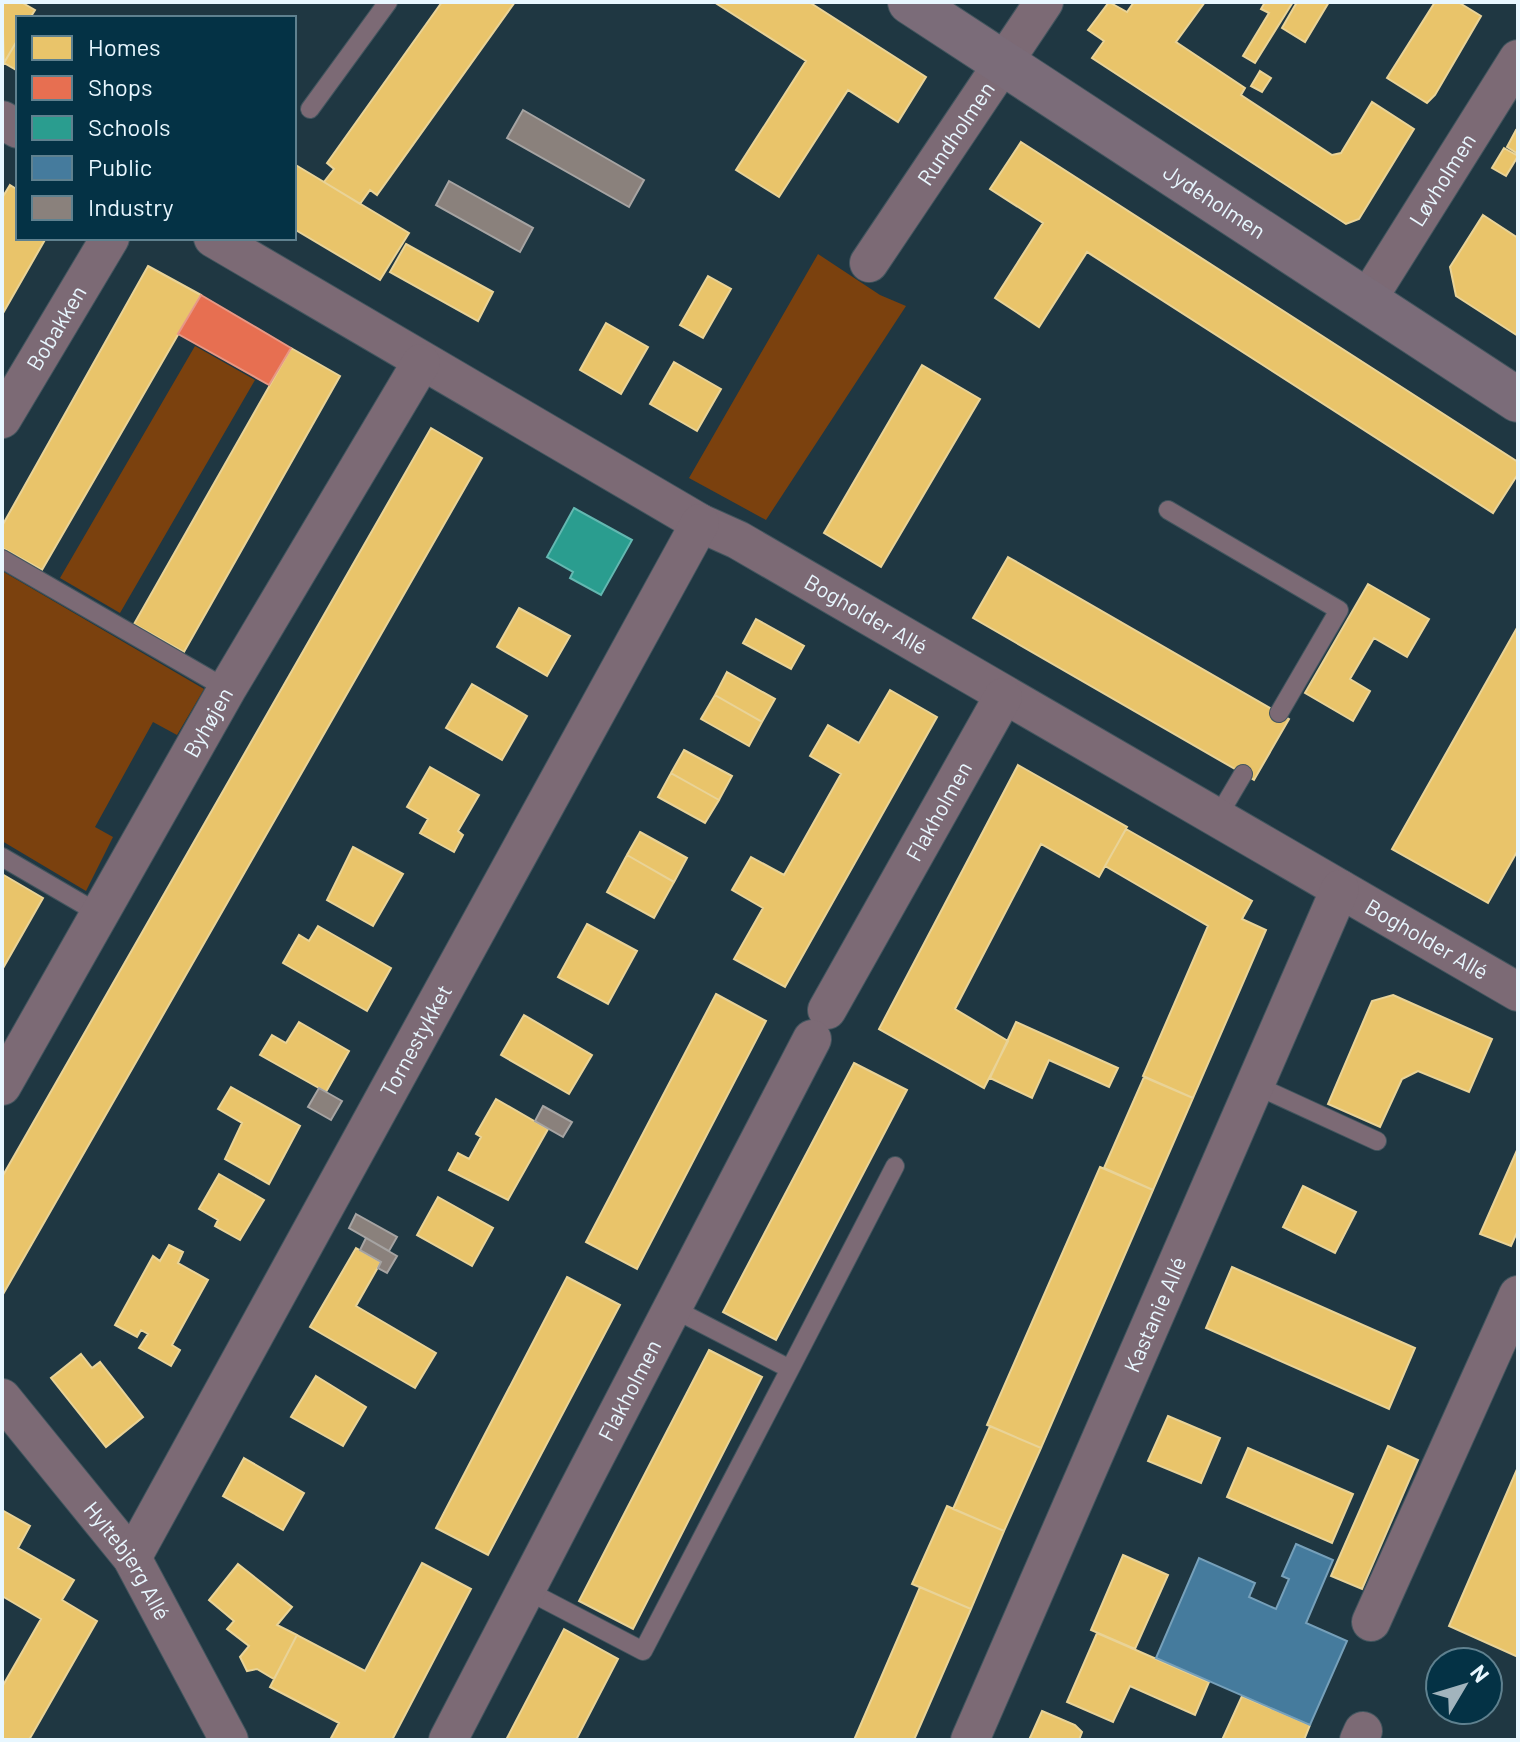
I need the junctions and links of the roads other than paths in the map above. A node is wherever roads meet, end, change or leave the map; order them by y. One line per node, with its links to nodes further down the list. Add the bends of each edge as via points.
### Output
1 (388, 2): 6 (lane)
2 (910, 2): 5 (street, Jydeholmen)
3 (1044, 2): 5 (street, Rundholmen)
4 (1518, 59): 10 (street, Løvholmen)
5 (1001, 63): 9 (street, Rundholmen); 10 (street, Jydeholmen)
6 (310, 109)
7 (109, 240): 13 (street, Bobakken)
8 (216, 240): 11 (street, Bogholder Allé)
9 (869, 263)
10 (1367, 300): 12 (street, Jydeholmen)
11 (421, 363): 15 (street, Bogholder Allé); 17 (street, Byhøjen)
12 (1518, 400)
13 (2, 419)
14 (1168, 510): 19 (lane, via 1339,610)
15 (700, 523): 18 (street, Bogholder Allé, via 738,540); 34 (street, Tornestykket)
16 (2, 559): 17 (lane)
17 (227, 689): 24 (street, Byhøjen)
18 (1003, 697): 21 (street, Bogholder Allé); 31 (street, Flakholmen, via 820,1025)
19 (1279, 713)
20 (1243, 774): 21 (lane)
21 (1217, 818): 23 (street, Bogholder Allé)
22 (2, 857): 24 (lane)
23 (1340, 889): 25 (street, Bogholder Allé); 26 (street, Kastanie Allé)
24 (98, 913): 27 (street, Byhøjen)
25 (1518, 992)
26 (1255, 1085): 28 (lane); 39 (street, Kastanie Allé)
27 (2, 1086)
28 (1377, 1141)
29 (895, 1166): 32 (lane)
30 (1518, 1295): 36 (street)
31 (672, 1308): 32 (lane); 35 (street, Flakholmen)
32 (790, 1369): 35 (lane, via 643,1651)
33 (2, 1398): 34 (street, Hyltebjerg Allé)
34 (132, 1558): 37 (street, Hyltebjerg Allé)
35 (526, 1590): 38 (street, Flakholmen)
36 (1371, 1622)
37 (229, 1740)
38 (448, 1740)
39 (970, 1740)

